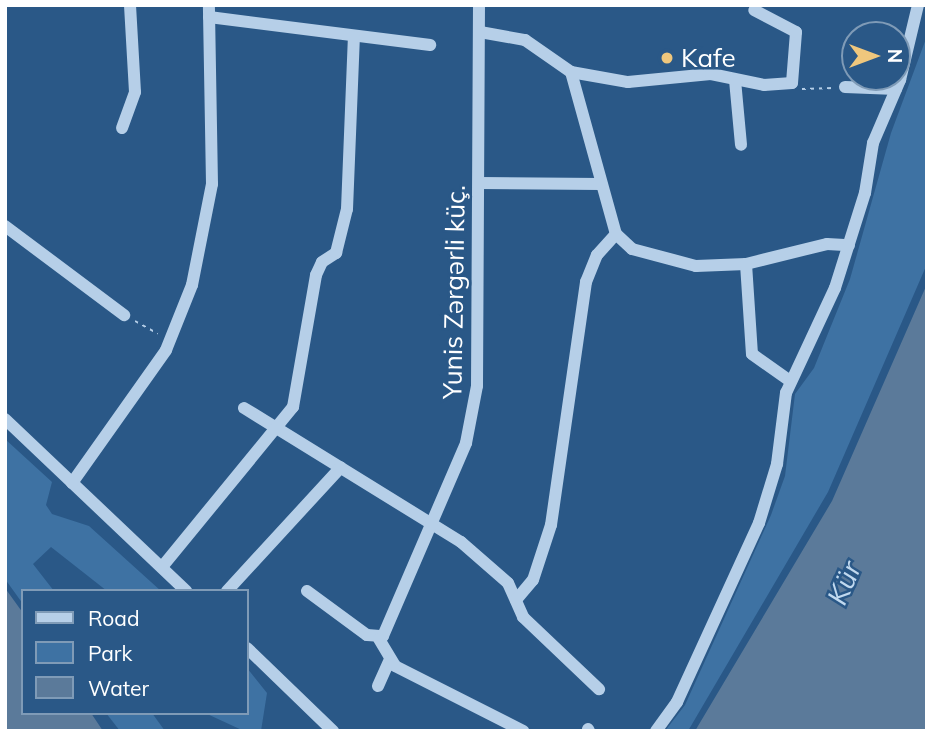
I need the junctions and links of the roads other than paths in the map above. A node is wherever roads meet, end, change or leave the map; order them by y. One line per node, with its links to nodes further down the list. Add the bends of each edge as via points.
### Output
1 (130, 5): 13 (street, via 135,92)
2 (479, 5): 7 (street, Yunis Zərgərli küç.)
3 (918, 5): 6 (street)
4 (754, 10): 11 (street, via 796,32 792,83)
5 (209, 11): 8 (street); 27 (street, via 212,184 192,285 171,341)
6 (911, 31)
7 (480, 32): 10 (street, via 524,40); 15 (street, Yunis Zərgərli küç.)
8 (354, 37): 9 (street); 25 (street, via 344,227 336,253 322,262 316,275 301,384 289,417)
9 (430, 45)
10 (572, 72): 11 (street, via 628,82 701,74); 16 (street)
11 (735, 80): 14 (street)
12 (894, 91): 19 (street, via 873,143)
13 (122, 128)
14 (741, 145)
15 (479, 183): 16 (street); 28 (street, Yunis Zərgərli küç., via 474,415)
16 (601, 184): 18 (street)
17 (5, 226): 21 (street)
18 (616, 234): 20 (street, via 632,249 679,266); 33 (street, via 604,243 586,282 550,532 533,580)
19 (849, 245): 20 (street, via 827,244); 22 (street, via 810,350)
20 (746, 264): 22 (street, via 752,354)
21 (124, 314)
22 (790, 381): 41 (street, via 777,464 759,523 677,702)
23 (244, 408): 25 (street)
24 (5, 419): 27 (street)
25 (278, 429): 26 (street); 29 (street)
26 (341, 467): 28 (street); 31 (street)
27 (72, 483): 29 (street)
28 (432, 522): 33 (street, via 508,583); 34 (street, Yunis Zərgərli küç.)
29 (162, 567): 30 (street)
30 (184, 589)
31 (229, 589)
32 (307, 591): 34 (street)
33 (516, 600): 38 (street, via 523,617)
34 (379, 639): 36 (street)
35 (248, 650): 39 (street)
36 (389, 661): 37 (street); 40 (street)
37 (378, 686)
38 (599, 689)
39 (333, 731)
40 (523, 731)
41 (656, 731)

